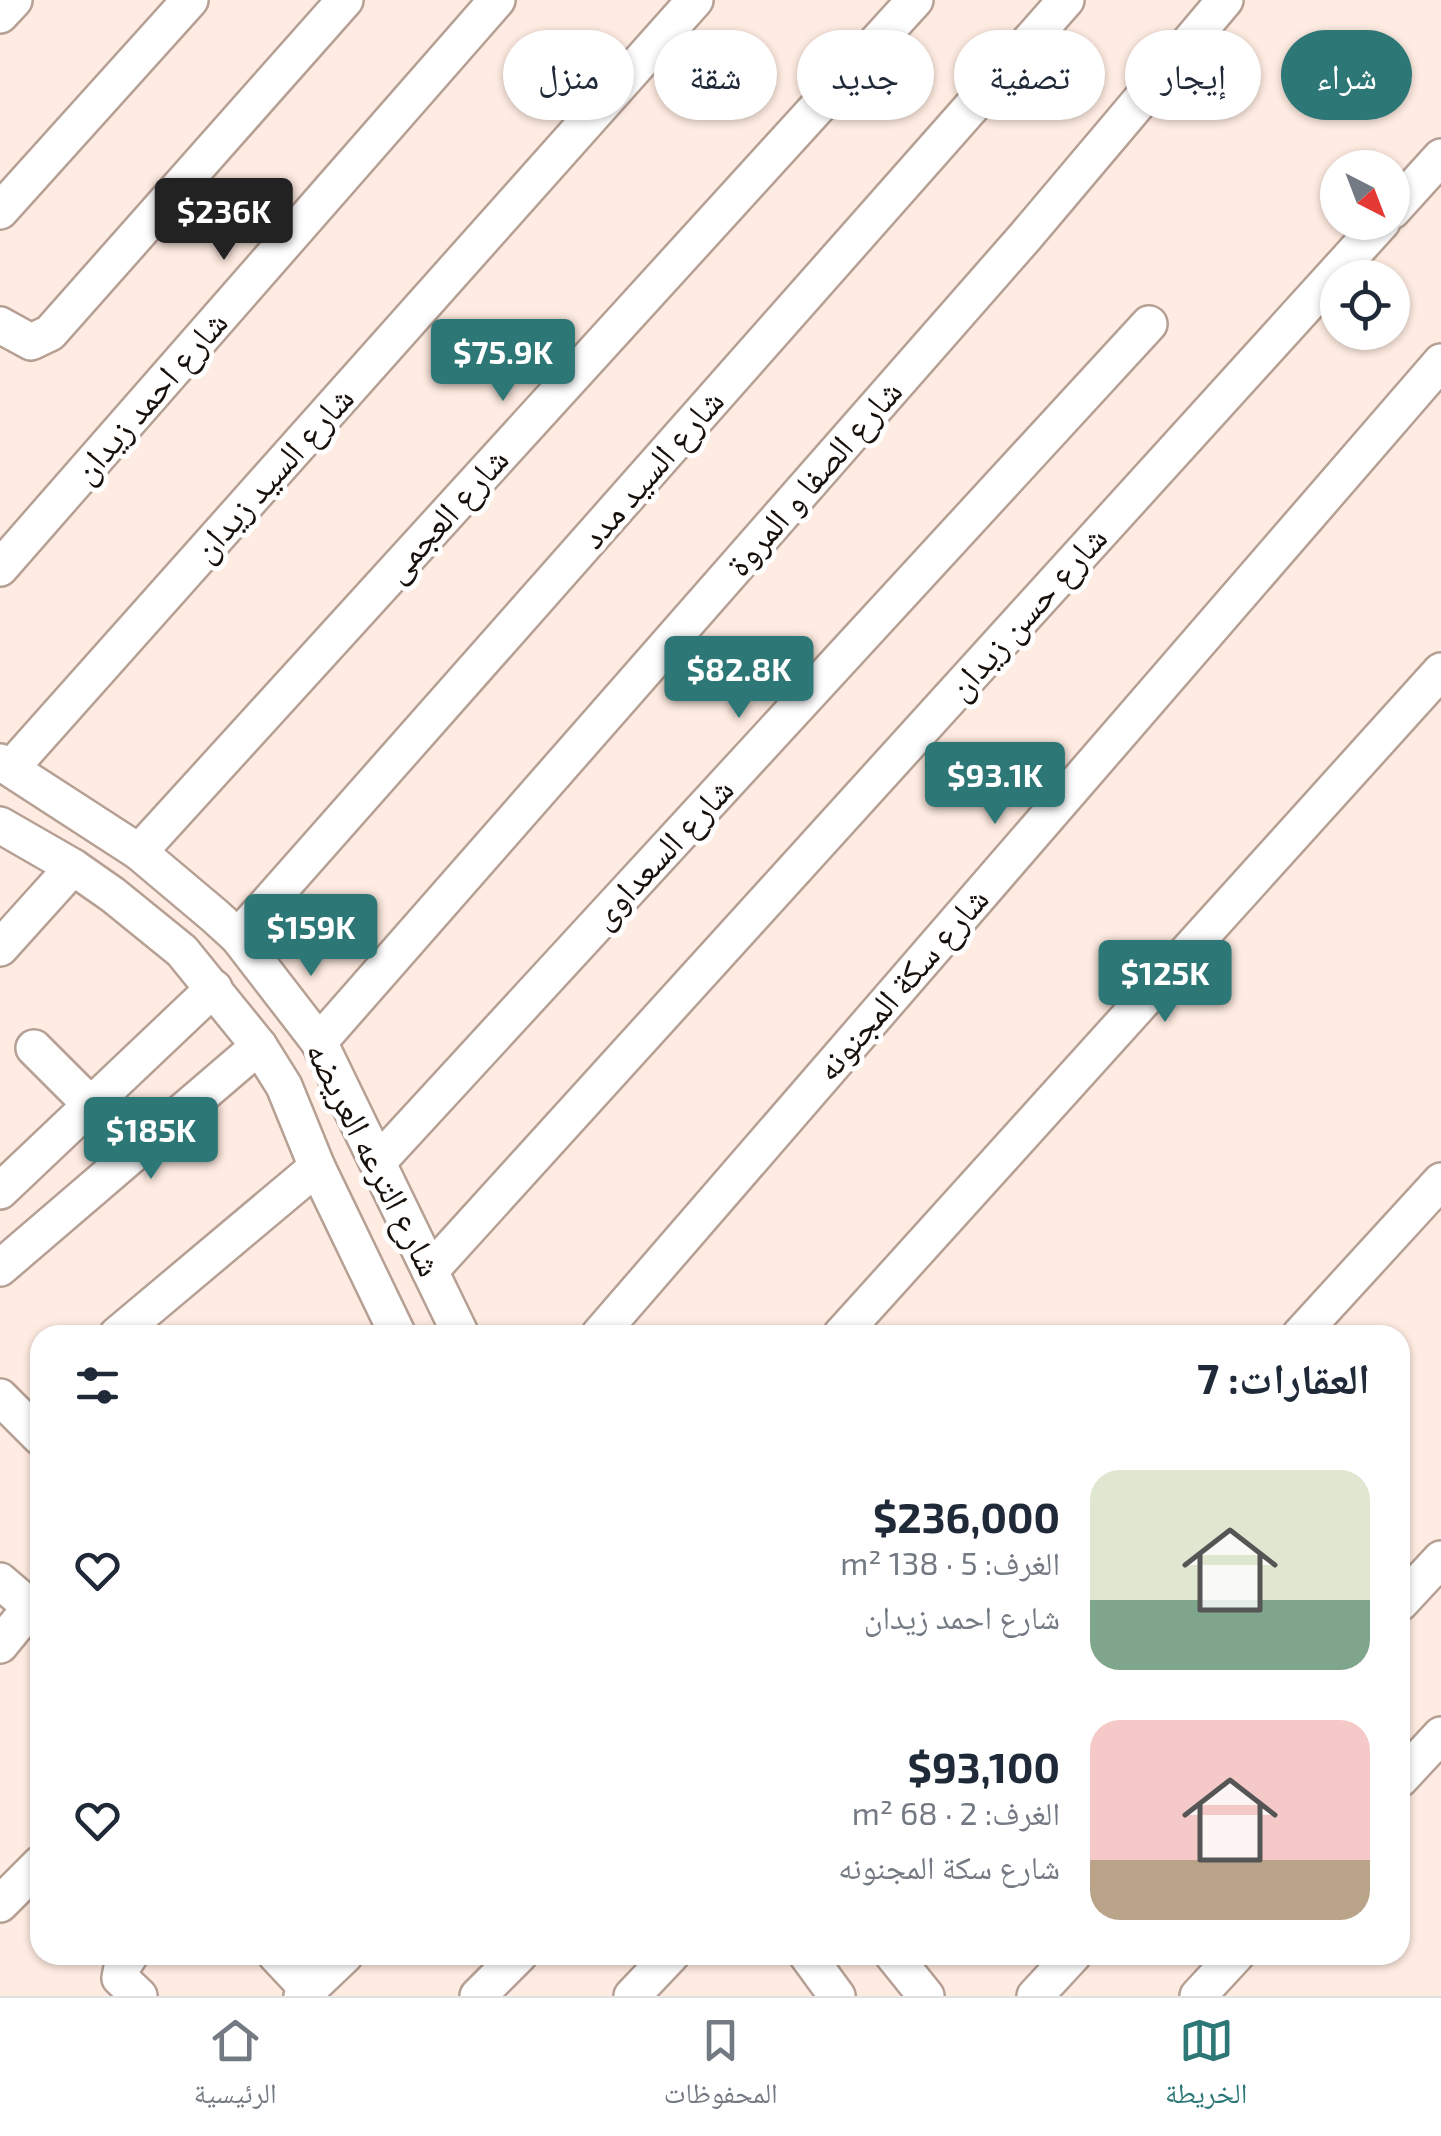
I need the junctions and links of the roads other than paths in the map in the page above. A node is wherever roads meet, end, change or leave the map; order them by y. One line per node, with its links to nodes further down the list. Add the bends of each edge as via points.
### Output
1 (14, 0): 9 (street)
2 (190, 0): 12 (street)
3 (345, 0): 15 (street, via 50,333 31,342)
4 (496, 0): 17 (street, شارع احمد زيدان)
5 (695, 0): 19 (street, شارع السيد زيدان)
6 (915, 0): 21 (street, شارع العجمى)
7 (1066, 0): 23 (street, شارع السيد مدد)
8 (1225, 0): 27 (street, شارع الصفا و المروة)
9 (0, 15)
10 (1441, 157): 11 (street)
11 (1410, 191)
12 (0, 211)
13 (1366, 240): 36 (street, شارع حسن زيدان)
14 (1149, 324): 31 (street, شارع السعداوى)
15 (0, 325)
16 (1441, 362): 40 (street, شارع سكة المجنونه)
17 (0, 568)
18 (1441, 671): 41 (street)
19 (6, 765): 21 (street, شارع الترعه العريضه)
20 (0, 825): 22 (street, شارع الترعه العريضه)
21 (138, 852): 23 (street, شارع الترعه العريضه)
22 (73, 867): 24 (street); 25 (street, شارع الترعه العريضه)
23 (226, 926): 25 (street, شارع السيد مدد); 27 (street, شارع الترعه العريضه)
24 (0, 948)
25 (182, 951): 26 (street, شارع الترعه العريضه)
26 (214, 988): 28 (street, شارع الترعه العريضه); 30 (street)
27 (319, 1042): 31 (street, شارع الترعه العريضه)
28 (260, 1046): 32 (street, شارع الترعه العريضه); 35 (street)
29 (34, 1048): 30 (street)
30 (91, 1105): 34 (street)
31 (378, 1162): 36 (street, شارع الترعه العريضه)
32 (317, 1167): 37 (street); 38 (street, شارع الترعه العريضه)
33 (1441, 1181): 42 (street)
34 (0, 1191)
35 (0, 1268)
36 (430, 1271): 39 (street, شارع الترعه العريضه)
37 (129, 1325)
38 (393, 1325)
39 (456, 1325)
40 (608, 1325)
41 (850, 1325)
42 (1309, 1325)
43 (1441, 1559): 45 (street)
44 (0, 1580): 46 (street)
45 (1410, 1592)
46 (30, 1606)
47 (30, 1617): 48 (street)
48 (0, 1645)
49 (1441, 1735): 50 (street)
50 (1410, 1768)
51 (30, 1873): 52 (street)
52 (2, 1897)
53 (123, 1965): 64 (street, via 120,1978)
54 (284, 1965): 62 (street)
55 (334, 1965): 62 (street)
56 (509, 1965): 65 (street)
57 (661, 1965): 66 (street)
58 (813, 1965): 63 (street)
59 (901, 1965): 67 (street)
60 (1064, 1965): 68 (street)
61 (1227, 1965): 69 (street)
62 (305, 1993)
63 (834, 1995)
64 (139, 1996)
65 (478, 1996)
66 (632, 1996)
67 (926, 1996)
68 (1035, 1996)
69 (1198, 1996)

